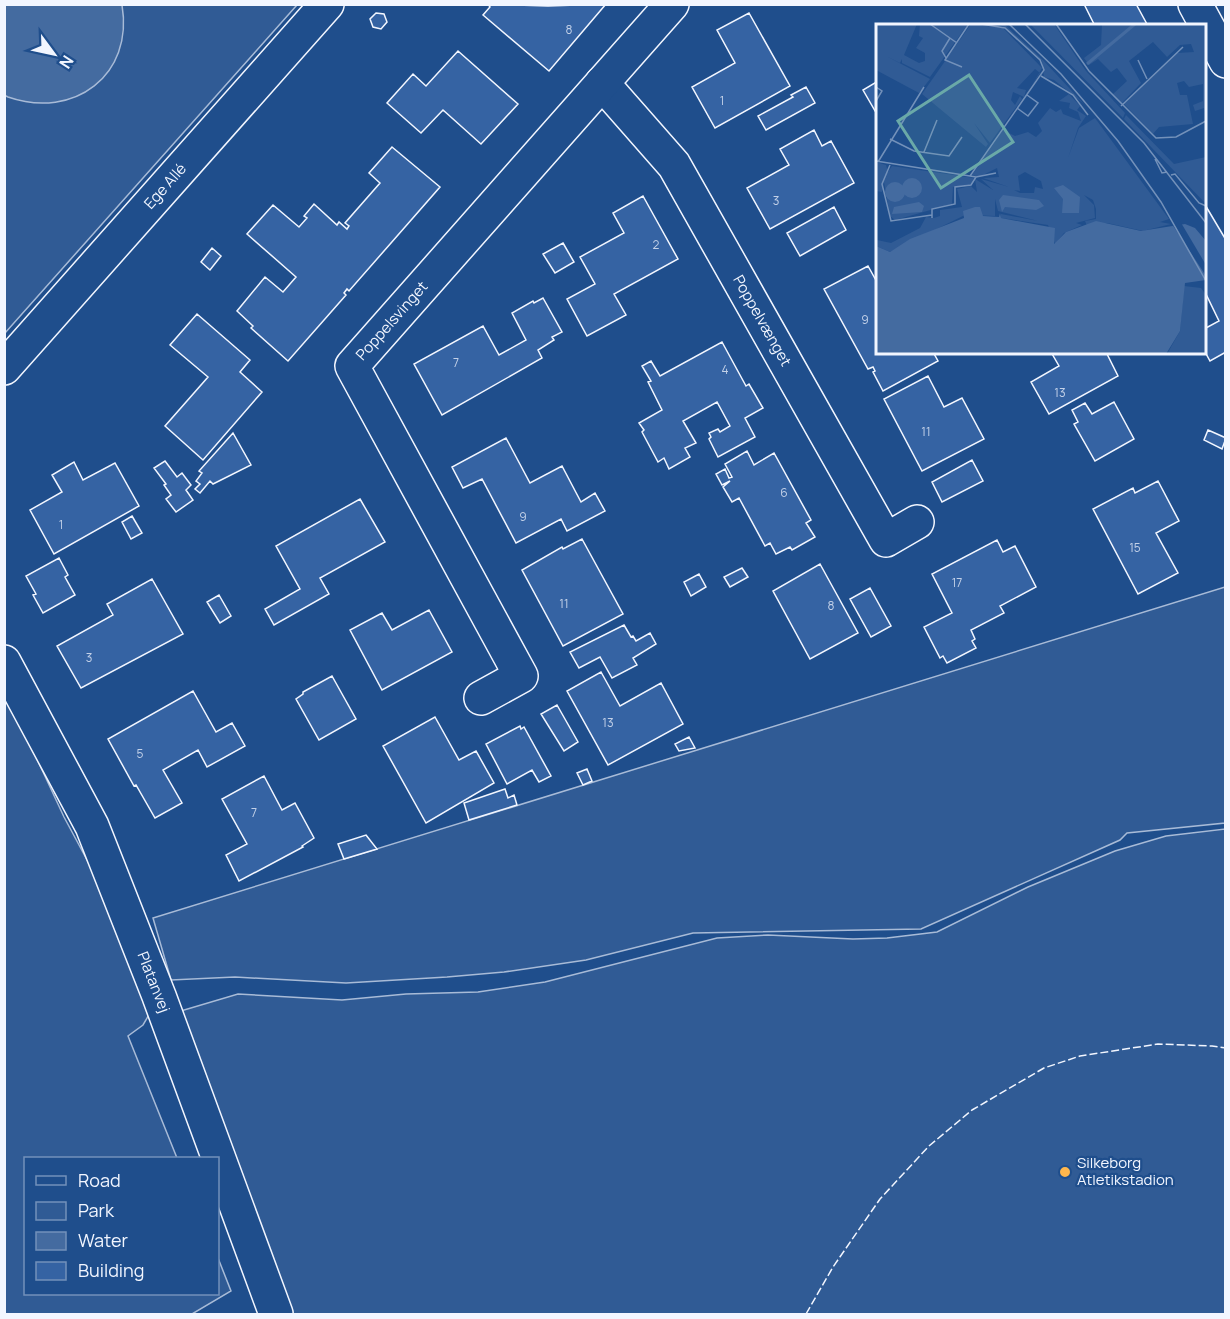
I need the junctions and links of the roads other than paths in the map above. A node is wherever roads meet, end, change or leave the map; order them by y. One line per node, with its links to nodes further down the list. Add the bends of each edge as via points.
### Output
1 (327, 4): 8 (street, Ege Allé)
2 (672, 4): 7 (street, Poppelsvinget)
3 (1195, 4): 4 (street)
4 (1206, 24)
5 (1206, 24): 6 (street)
6 (1226, 61)
7 (603, 83): 9 (street, Poppelvænget, via 674,165 886,540); 11 (street, Poppelsvinget, via 352,366 521,676)
8 (4, 368)
9 (917, 522)
10 (4, 662): 12 (street, Platanvej, via 92,826)
11 (481, 698)
12 (218, 1157)
13 (219, 1159): 14 (street, Platanvej)
14 (276, 1314)

